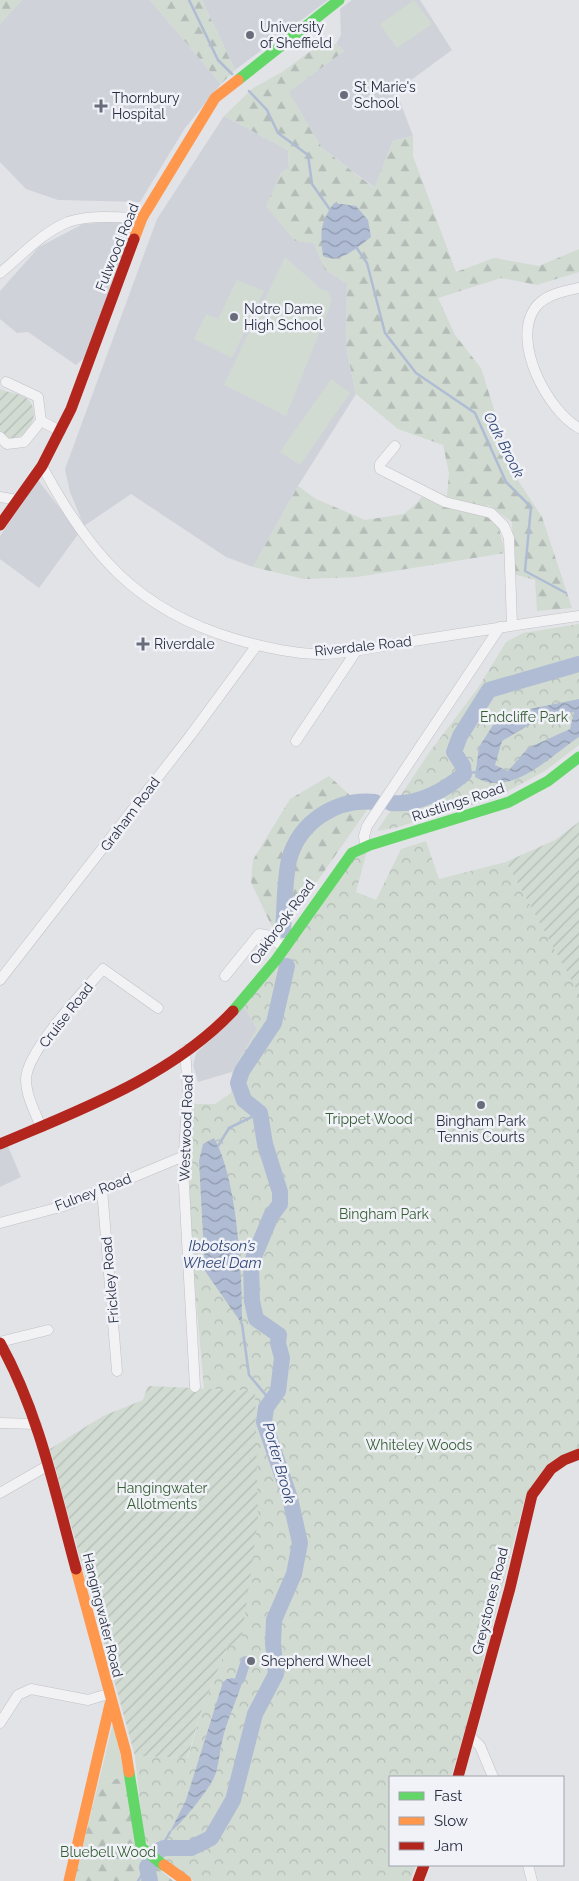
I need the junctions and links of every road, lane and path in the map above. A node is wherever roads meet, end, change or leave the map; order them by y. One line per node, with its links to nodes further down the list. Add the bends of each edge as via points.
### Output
1 (338, 0): 2 (street, Fulwood Road, via 215,98)
2 (142, 218): 3 (street, via 100,218 67,223 50,232); 8 (street, Fulwood Road)
3 (0, 273)
4 (579, 288): 7 (street, via 562,291 544,300 532,315 528,332 530,360 540,383 555,406)
5 (6, 382): 6 (street, via 38,397)
6 (41, 421): 8 (street); 9 (street, via 24,442 7,444)
7 (579, 428)
8 (60, 431): 11 (street, Fulwood Road)
9 (0, 437)
10 (395, 446): 16 (street, via 380,464 380,469 445,502 491,513 504,526 509,538)
11 (42, 466): 13 (street, Fulwood Road); 18 (street, Riverdale Road, via 70,518 133,587 176,617)
12 (0, 497): 13 (street)
13 (16, 500): 14 (street, Fulwood Road)
14 (0, 525)
15 (579, 616): 16 (street, Riverdale Road)
16 (512, 625): 17 (street, Riverdale Road)
17 (500, 627): 19 (street, Riverdale Road); 22 (street, via 367,826)
18 (257, 645): 19 (street, Riverdale Road, via 322,654); 25 (street, Graham Road)
19 (357, 650): 20 (street)
20 (296, 741)
21 (579, 757): 22 (street, Rustlings Road, via 548,781 509,802)
22 (365, 845): 23 (street, Oakbrook Road, via 348,856)
23 (285, 948): 24 (street, via 259,934); 27 (street, Oakbrook Road, via 226,1018)
24 (224, 976)
25 (0, 980)
26 (158, 1008): 28 (street, Cruise Road, via 103,969 56,1025 29,1064 26,1078 28,1094)
27 (185, 1050): 28 (street, Oakbrook Road, via 84,1108); 30 (street, Westwood Road, via 188,1091)
28 (42, 1127): 29 (street, Oakbrook Road)
29 (0, 1144)
30 (184, 1156): 31 (street, Fulney Road); 36 (street, Westwood Road)
31 (102, 1189): 32 (street, Fulney Road, via 64,1206); 35 (street, Frickley Road)
32 (0, 1223)
33 (48, 1330): 34 (street)
34 (0, 1342): 38 (street, Hangingwater Road, via 17,1374)
35 (118, 1371)
36 (196, 1386)
37 (0, 1422): 38 (street)
38 (36, 1424): 40 (street, Hangingwater Road)
39 (579, 1454): 44 (street, Greystones Road, via 568,1457 546,1473 532,1495)
40 (47, 1466): 41 (street); 42 (street, Hangingwater Road)
41 (0, 1493)
42 (109, 1699): 43 (street, via 88,1700 32,1689 18,1695); 49 (street); 50 (street, Hangingwater Road, via 126,1752 136,1826 143,1850)
43 (0, 1722)
44 (470, 1736): 45 (street, Greystones Road); 46 (street, via 480,1746)
45 (458, 1776)
46 (493, 1776)
47 (424, 1866): 51 (street)
48 (528, 1866): 52 (street)
49 (69, 1881)
50 (186, 1881)
51 (418, 1881)
52 (532, 1881)

